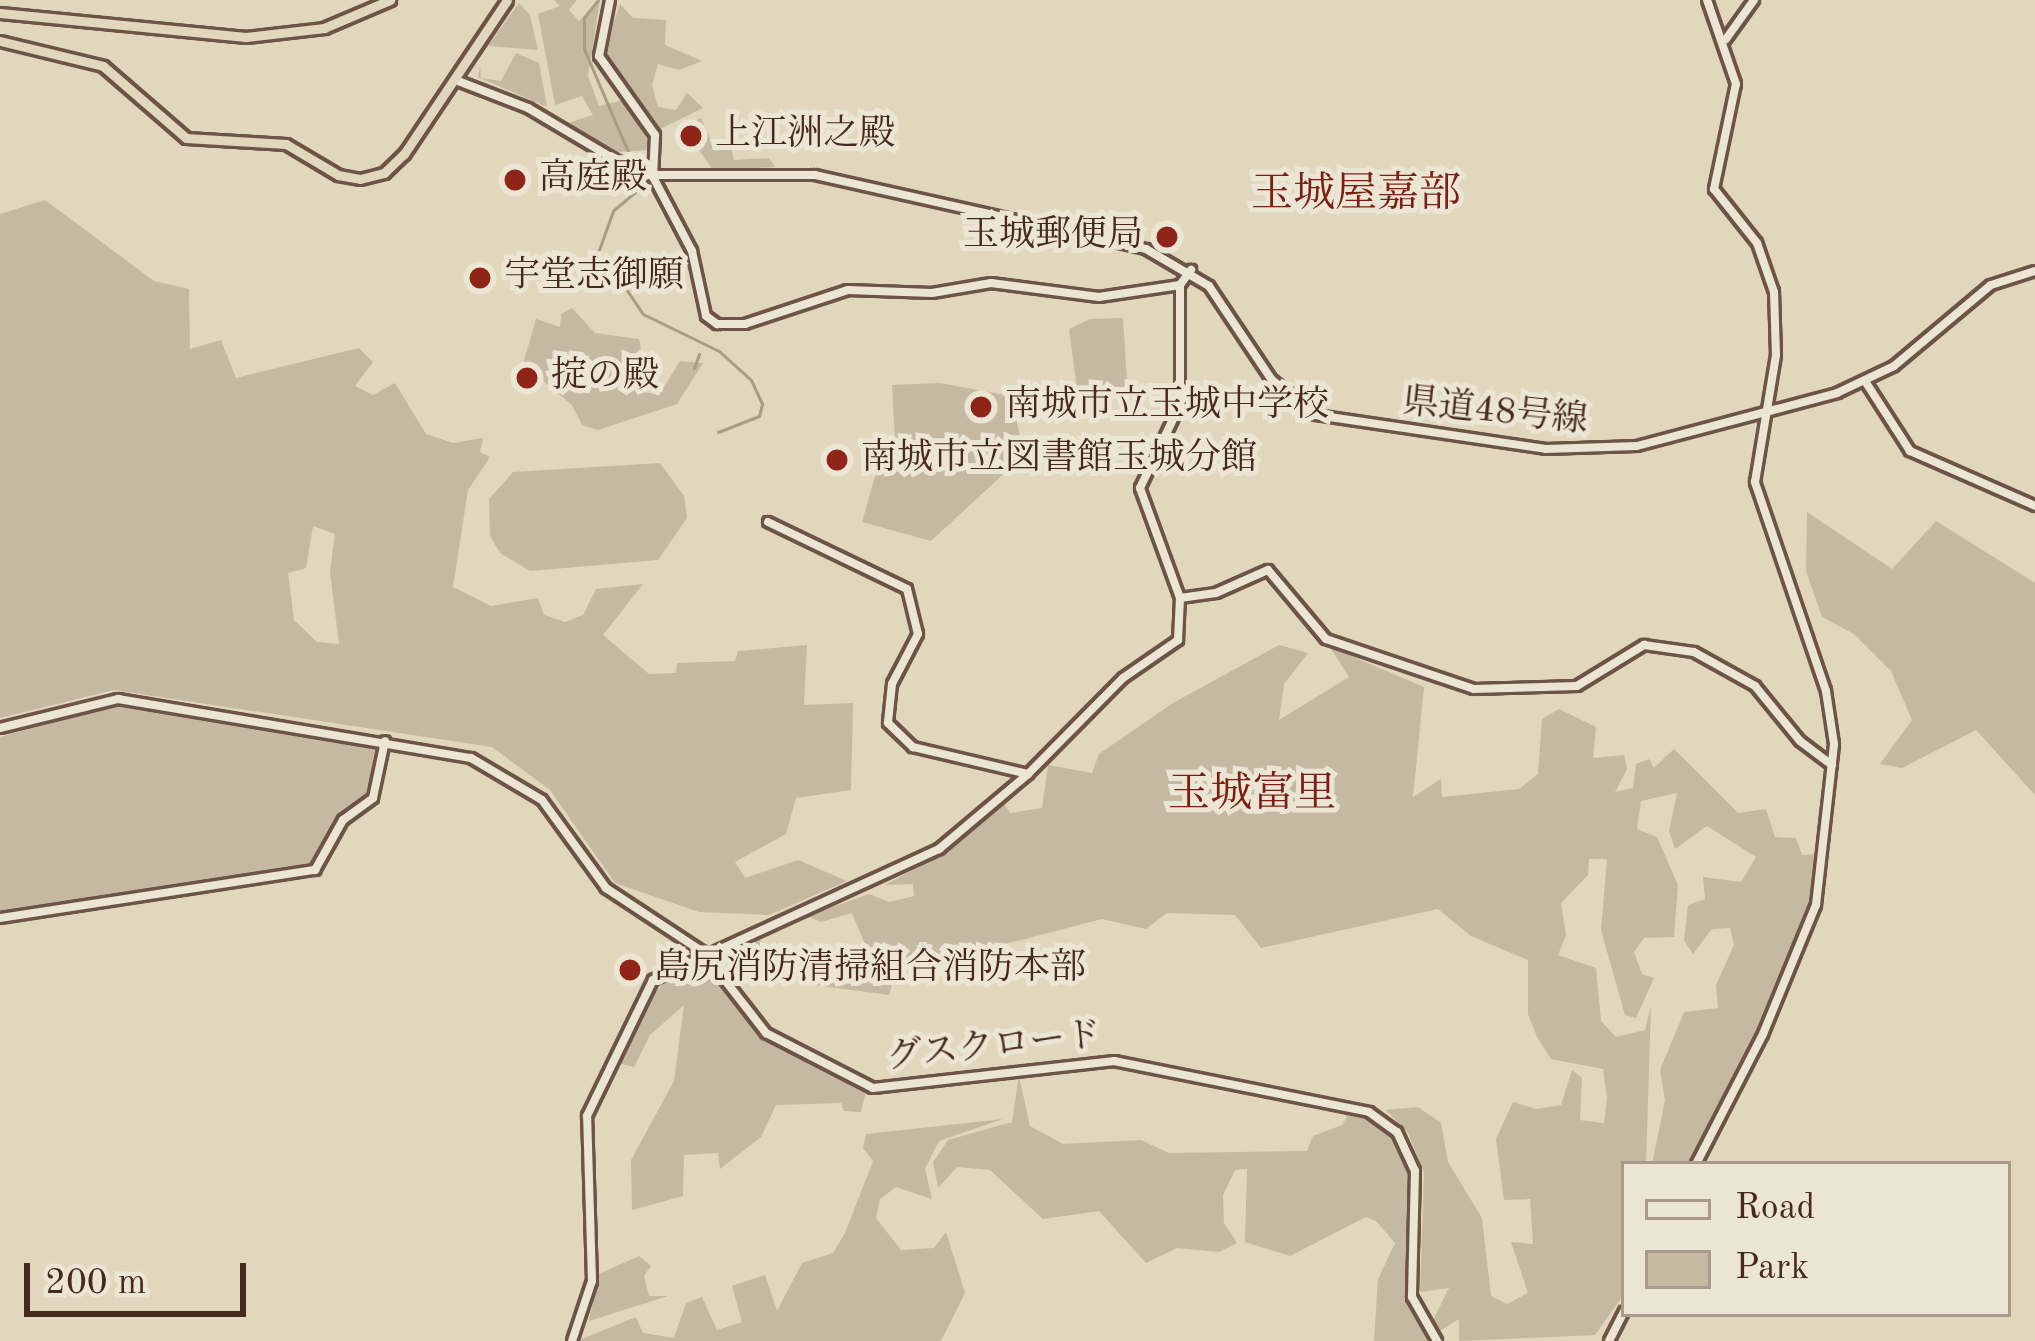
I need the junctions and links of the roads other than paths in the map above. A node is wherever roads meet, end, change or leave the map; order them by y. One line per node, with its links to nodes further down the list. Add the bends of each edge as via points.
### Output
1 (390, 0): 6 (highway, via 309,32 181,32)
2 (507, 0): 9 (highway)
3 (610, 0): 10 (street, via 598,56 655,135)
4 (1707, 0): 7 (street)
5 (1754, 0): 7 (street)
6 (0, 13)
7 (1726, 39): 15 (street, via 1733,105 1712,180 1716,196 1757,242 1772,278 1778,335)
8 (0, 41): 9 (highway, via 103,66 186,138 286,144 349,178 395,164)
9 (458, 81): 10 (street, 県道48号線, via 528,108)
10 (653, 177): 11 (street, 県道48号線, via 837,179 1146,249); 13 (street, via 692,251 706,316 717,324 745,324 848,290 991,284 1083,297)
11 (1191, 270): 13 (street); 15 (street, 県道48号線, via 1224,302 1286,396 1338,422 1598,451)
12 (2035, 271): 14 (street, 県道48号線, via 1991,285)
13 (1180, 285): 18 (street, via 1180,405 1140,488)
14 (1865, 381): 15 (street, 県道48号線); 16 (street, via 1910,451)
15 (1765, 412): 21 (street, via 1755,482 1826,691)
16 (2035, 506)
17 (768, 522): 22 (street, via 908,589 918,634 892,684 888,723 913,747)
18 (1180, 598): 21 (street, via 1216,593 1268,570 1326,639 1474,689 1577,686 1645,645 1694,652 1755,686 1800,741); 22 (street, via 1184,626 1171,649 1121,679)
19 (0, 728): 20 (street, グスクロード, via 118,699)
20 (385, 741): 23 (street, via 373,798 343,820 315,870); 24 (street, グスクロード, via 460,753 526,788 551,809 607,888)
21 (1834, 766): 25 (street, via 1816,905 1763,1034)
22 (1028, 774): 24 (street, via 939,850)
23 (0, 918)
24 (703, 952): 26 (street, via 667,968 641,995 586,1116 592,1281); 27 (street, グスクロード, via 780,1045 873,1088 1114,1061 1369,1112 1397,1132 1412,1158 1412,1298)
25 (1698, 1161)
26 (572, 1341)
27 (1437, 1341)

